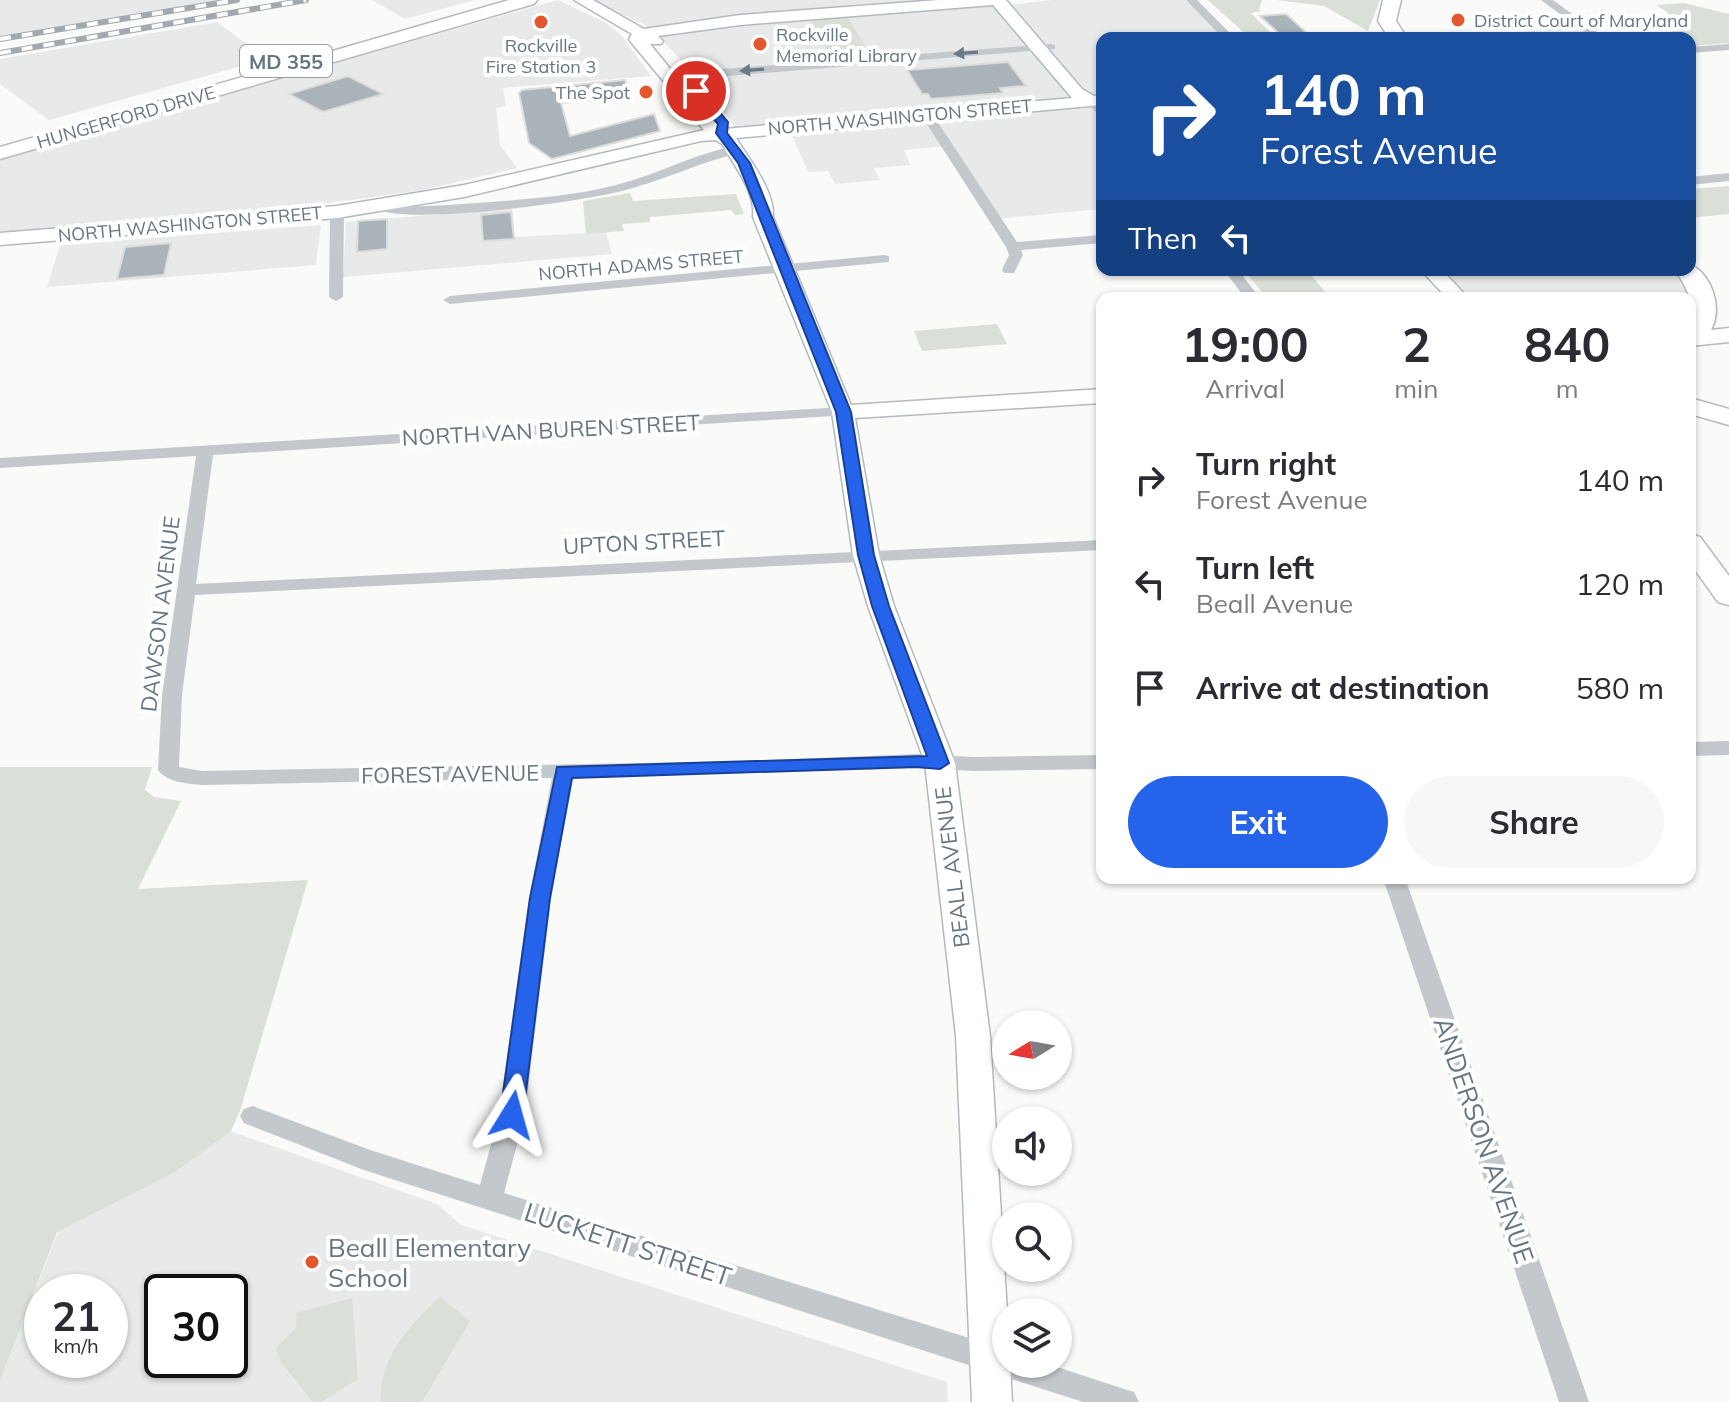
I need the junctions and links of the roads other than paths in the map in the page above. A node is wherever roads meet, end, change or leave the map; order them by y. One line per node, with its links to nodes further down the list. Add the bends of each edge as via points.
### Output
1 (495, 0): 20 (main road, HUNGERFORD DRIVE / MD 355)
2 (528, 0): 22 (main road, HUNGERFORD DRIVE / MD 355)
3 (582, 0): 12 (street, BEALL AVENUE)
4 (998, 0): 12 (street, via 735,20); 13 (street)
5 (1012, 0): 13 (street)
6 (1191, 0): 9 (street)
7 (1392, 0): 10 (main road, via 1387,21)
8 (1546, 0): 11 (street)
9 (1223, 32)
10 (1394, 32)
11 (1591, 32)
12 (640, 34): 16 (street, BEALL AVENUE, via 637,39)
13 (1045, 47): 16 (street, one-way to 16); 17 (street, via 1076,93)
14 (1729, 47): 15 (street)
15 (1696, 50)
16 (675, 76): 21 (street, BEALL AVENUE, via 706,124)
17 (1096, 104)
18 (1096, 105): 19 (street, NORTH WASHINGTON STREET)
19 (927, 115): 21 (street, NORTH WASHINGTON STREET); 33 (street)
20 (76, 121): 22 (main road, via 40,134); 23 (main road, HUNGERFORD DRIVE / MD 355)
21 (722, 133): 24 (street, BEALL AVENUE); 27 (street, NORTH WASHINGTON STREET)
22 (36, 142): 23 (main road, HUNGERFORD DRIVE / MD 355)
23 (3, 146)
24 (736, 151): 28 (street, NORTH WASHINGTON STREET, via 698,159 621,188); 35 (street, BEALL AVENUE, via 731,158 751,209 763,217)
25 (1729, 177): 26 (street)
26 (1696, 180)
27 (464, 191): 28 (street); 29 (street, NORTH WASHINGTON STREET)
28 (491, 204): 29 (street, NORTH WASHINGTON STREET, via 405,212)
29 (380, 207): 30 (street, NORTH WASHINGTON STREET)
30 (337, 212): 31 (street, NORTH WASHINGTON STREET); 42 (street)
31 (0, 239)
32 (1096, 240): 33 (street)
33 (1013, 247): 36 (street, via 1016,255)
34 (884, 259): 35 (street, NORTH ADAMS STREET)
35 (786, 270): 43 (street, NORTH ADAMS STREET); 49 (street, BEALL AVENUE)
36 (1009, 270)
37 (1236, 276): 40 (street)
38 (1437, 276): 41 (street)
39 (1692, 276): 44 (main road, via 1705,299)
40 (1248, 292)
41 (1452, 292)
42 (336, 297)
43 (450, 300)
44 (1696, 324)
45 (1696, 327): 46 (main road)
46 (1729, 333)
47 (1096, 396): 49 (street, NORTH VAN BUREN STREET)
48 (1696, 408): 50 (main road)
49 (843, 412): 51 (street, NORTH VAN BUREN STREET); 55 (street, BEALL AVENUE)
50 (1729, 417)
51 (205, 450): 52 (street, NORTH VAN BUREN STREET); 56 (street, DAWSON AVENUE)
52 (0, 463)
53 (1096, 545): 55 (street, UPTON STREET)
54 (1696, 551): 57 (main road)
55 (866, 555): 56 (street, UPTON STREET); 61 (street, BEALL AVENUE)
56 (187, 590): 63 (street, DAWSON AVENUE, via 168,770)
57 (1729, 596)
58 (1729, 748): 59 (street)
59 (1696, 749)
60 (1096, 762): 61 (street, FOREST AVENUE)
61 (940, 763): 62 (street, FOREST AVENUE); 67 (street, BEALL AVENUE, via 973,1036)
62 (564, 772): 63 (street, FOREST AVENUE); 66 (street, via 540,898 512,1115)
63 (182, 776)
64 (1396, 884): 73 (street, ANDERSON AVENUE)
65 (253, 1116): 66 (street, LUCKETT STREET)
66 (489, 1199): 68 (street, LUCKETT STREET)
67 (996, 1298)
68 (992, 1359)
69 (997, 1378): 71 (street, BEALL AVENUE)
70 (1050, 1378): 72 (street, LUCKETT STREET)
71 (992, 1402)
72 (1124, 1402)
73 (1574, 1402)

